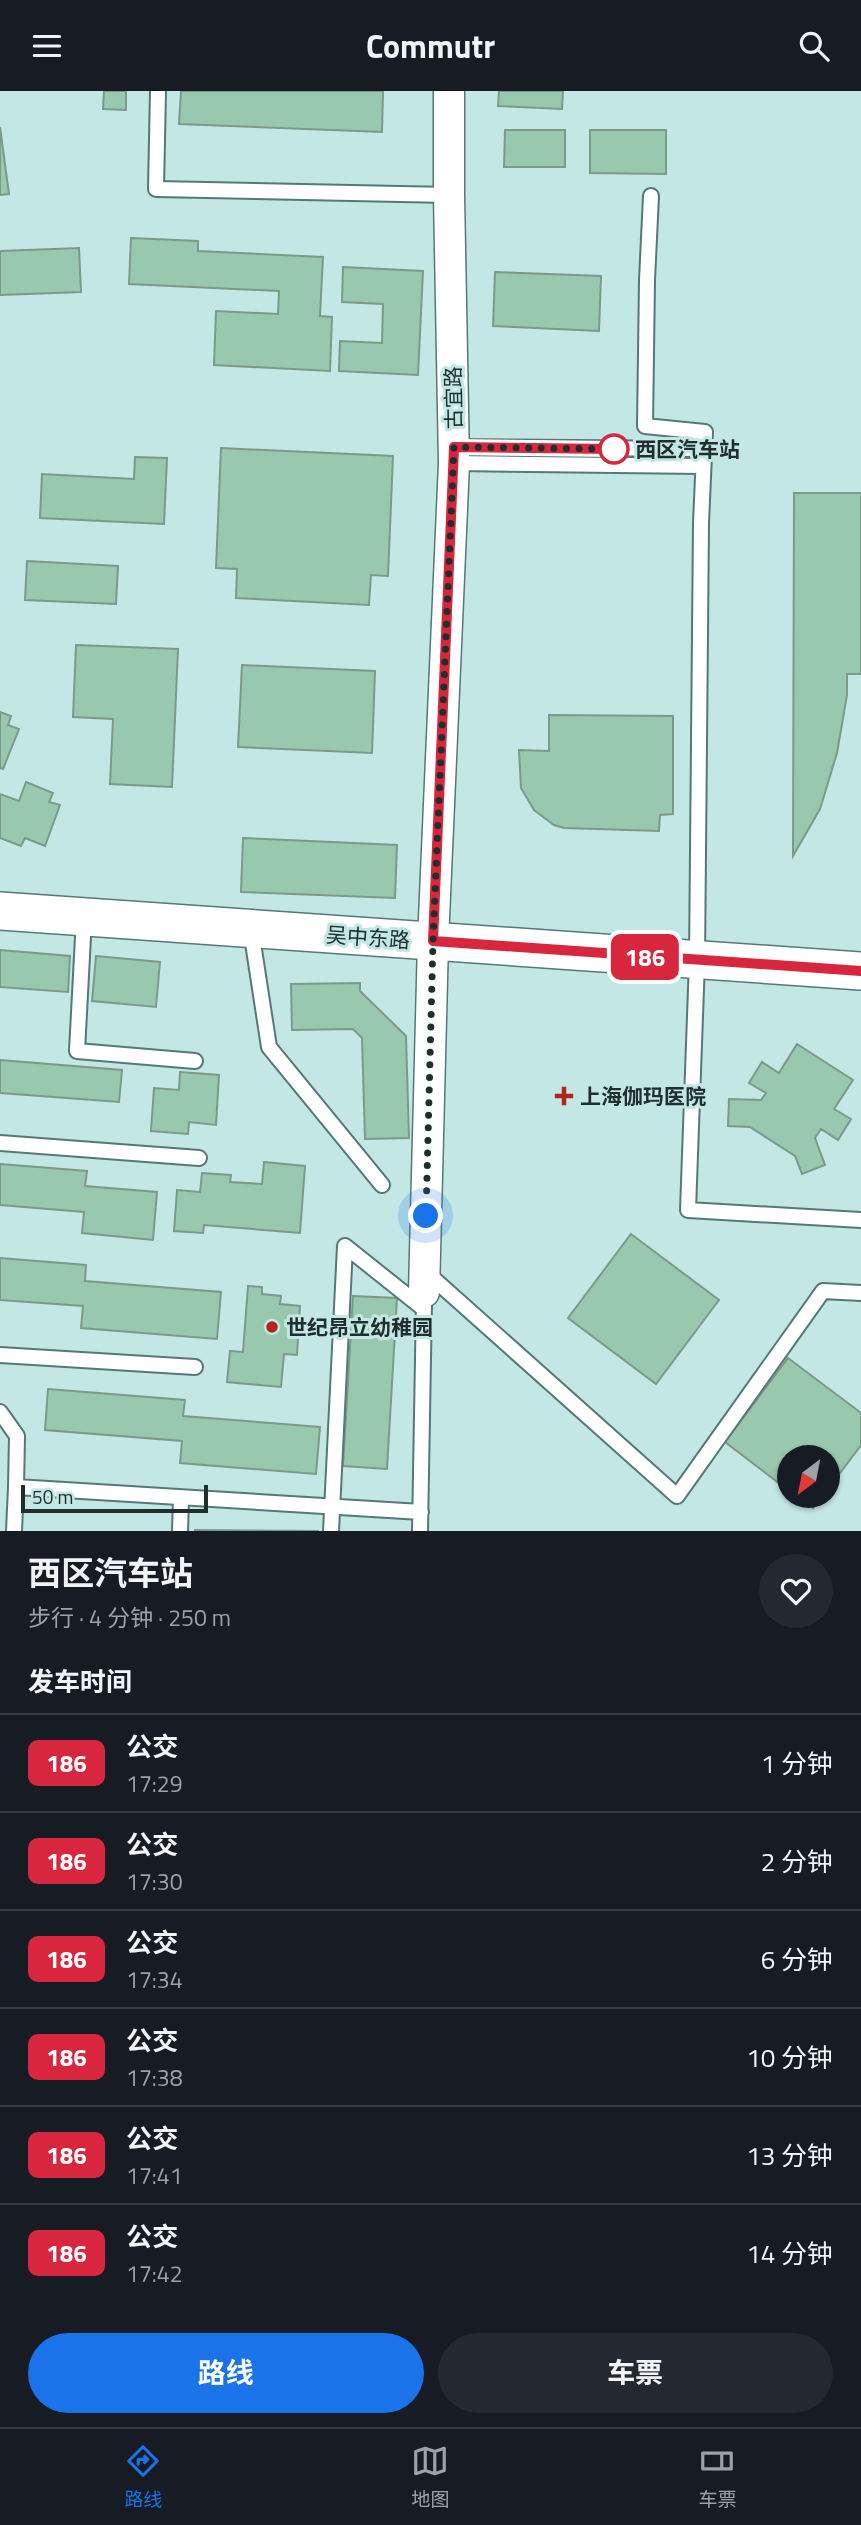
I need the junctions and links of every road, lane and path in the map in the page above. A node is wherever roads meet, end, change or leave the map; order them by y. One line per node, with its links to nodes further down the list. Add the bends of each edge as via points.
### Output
1 (158, 91): 3 (lane, via 156,189)
2 (449, 91): 3 (street, 古宜路)
3 (449, 195): 6 (street, 古宜路)
4 (651, 196): 5 (lane, via 645,426 705,432)
5 (703, 449): 6 (lane); 7 (lane)
6 (454, 455): 7 (lane); 11 (street, 古宜路)
7 (703, 465): 12 (lane)
8 (0, 911): 9 (street, 吴中东路)
9 (84, 917): 10 (street, 吴中东路); 14 (lane, via 77,1051)
10 (251, 929): 11 (street, 吴中东路); 17 (lane, via 269,1047)
11 (433, 941): 12 (street, 吴中东路); 19 (street, 古宜路)
12 (697, 961): 13 (street, 吴中东路); 18 (lane, via 688,1210)
13 (861, 971)
14 (195, 1061)
15 (0, 1143): 16 (lane)
16 (199, 1159)
17 (382, 1185)
18 (861, 1220)
19 (424, 1291): 20 (lane, via 677,1496 823,1291); 26 (lane, via 345,1246); 27 (lane)
20 (861, 1293)
21 (0, 1355): 22 (lane)
22 (195, 1367)
23 (0, 1412): 24 (lane, via 17,1436)
24 (16, 1487): 25 (lane); 28 (lane)
25 (181, 1499): 26 (lane); 29 (lane)
26 (332, 1506): 27 (lane); 30 (lane)
27 (421, 1512): 31 (lane)
28 (14, 1531)
29 (180, 1531)
30 (331, 1531)
31 (420, 1531)

